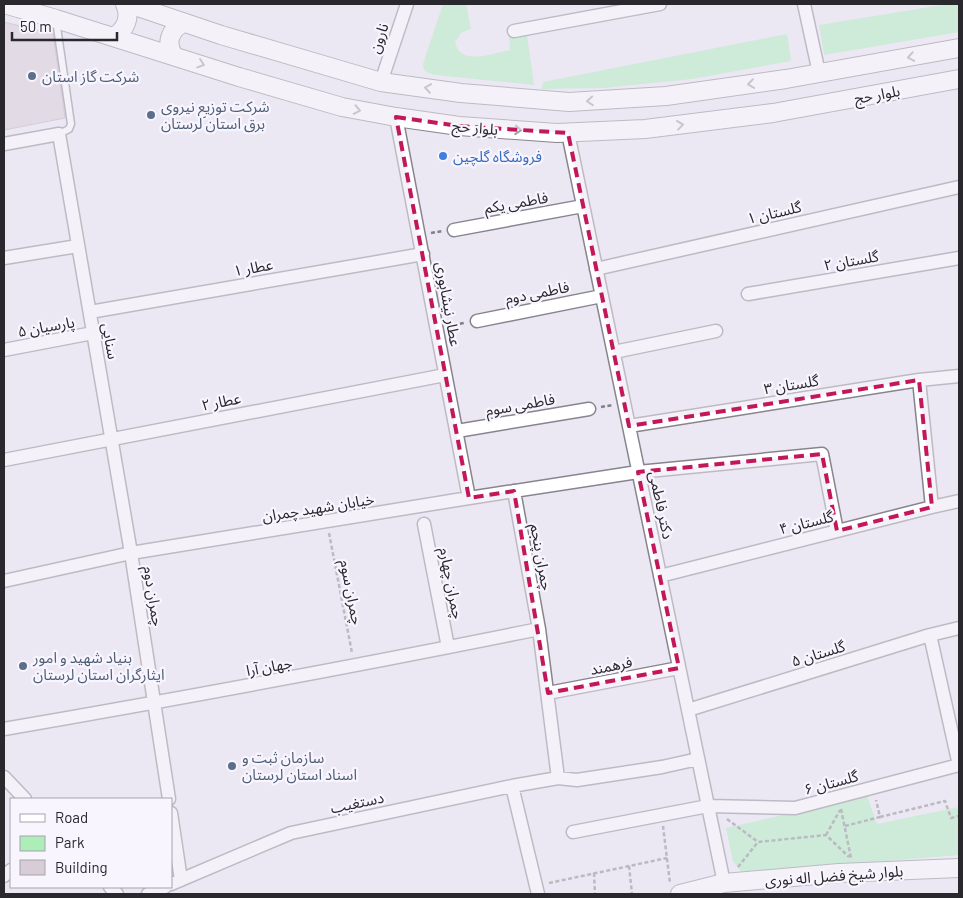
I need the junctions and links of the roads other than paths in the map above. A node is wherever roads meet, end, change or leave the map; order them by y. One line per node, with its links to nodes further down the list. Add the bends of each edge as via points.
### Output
1 (4, 4): 6 (main road, بلوار حج)
2 (127, 4): 7 (main road, بلوار حج); 9 (main road, via 126,23)
3 (407, 4): 14 (street, نارون)
4 (660, 4): 8 (street)
5 (804, 4): 12 (street)
6 (56, 19): 9 (main road, بلوار حج); 17 (lane, via 72,124)
7 (183, 23): 11 (main road, via 170,36 169,47); 14 (main road, بلوار حج)
8 (514, 31)
9 (114, 37): 11 (main road, بلوار حج)
10 (959, 48): 12 (main road, بلوار حج, one-way to 12)
11 (174, 56): 15 (main road, بلوار حج, one-way to 15, via 342,107)
12 (819, 73): 14 (main road, بلوار حج, one-way to 14, via 666,96 569,102)
13 (959, 79): 16 (main road, بلوار حج, one-way to 13, via 645,129 773,113)
14 (381, 82)
15 (396, 117): 16 (main road, بلوار حج, one-way to 16, via 459,126); 23 (street, عطار نیشابوری)
16 (568, 133): 20 (street, دکتر فاطمی)
17 (59, 134): 18 (street); 22 (street, سنایی)
18 (4, 144)
19 (959, 187): 26 (street, گلستان ۱)
20 (583, 206): 21 (street, فاطمی یکم); 26 (street, دکتر فاطمی)
21 (454, 230)
22 (78, 246): 24 (street); 29 (street, سنایی)
23 (423, 254): 29 (street, عطار ۱); 35 (street, عطار نیشابوری)
24 (4, 258)
25 (959, 258): 27 (street, گلستان ۲)
26 (596, 269): 28 (street, دکتر فاطمی)
27 (748, 294)
28 (602, 296): 30 (street, فاطمی دوم); 34 (street, دکتر فاطمی)
29 (90, 312): 32 (street, سنایی)
30 (478, 321)
31 (716, 331): 34 (street)
32 (93, 334): 33 (street, پارسیان ۵); 41 (street, سنایی)
33 (4, 350)
34 (614, 352): 39 (street, دکتر فاطمی)
35 (445, 375): 40 (street, عطار نیشابوری); 41 (street, عطار ۲)
36 (959, 376): 37 (street, گلستان ۳)
37 (919, 380): 39 (street, گلستان ۳); 47 (street)
38 (589, 409): 40 (street, فاطمی سوم)
39 (629, 426): 43 (street, دکتر فاطمی)
40 (457, 431): 45 (street, عطار نیشابوری)
41 (112, 439): 42 (street, عطار ۲); 50 (street, سنایی)
42 (4, 460)
43 (638, 472): 44 (street, خیابان شهید چمران); 49 (street, خیابان شهید چمران, via 822,454); 51 (street, دکتر فاطمی)
44 (514, 491): 45 (street, خیابان شهید چمران); 54 (street, چمران پنجم)
45 (469, 498): 50 (street, خیابان شهید چمران)
46 (959, 502): 47 (street, گلستان ۴)
47 (932, 507): 49 (street, گلستان ۴)
48 (424, 524): 56 (street, چمران چهارم)
49 (837, 531): 51 (street, گلستان ۴)
50 (131, 553): 52 (street, خیابان شهید چمران); 59 (street, چمران دوم)
51 (660, 576): 57 (street, دکتر فاطمی)
52 (4, 582)
53 (959, 628): 55 (street, گلستان ۵)
54 (539, 629): 56 (street, جهان آرا); 58 (street, چمران پنجم)
55 (930, 635): 60 (street, گلستان ۵); 63 (street)
56 (448, 647): 59 (street, جهان آرا)
57 (679, 668): 58 (street, فرهمند); 60 (street, دکتر فاطمی)
58 (548, 694): 65 (street, چمران پنجم)
59 (154, 704): 61 (street, جهان آرا); 68 (street, چمران دوم)
60 (688, 710): 62 (street, دکتر فاطمی)
61 (4, 729)
62 (698, 759): 65 (street, دستغیب, via 577,780); 69 (street, دکتر فاطمی)
63 (959, 765): 69 (street, گلستان ۶, via 795,808)
64 (4, 777): 67 (street)
65 (558, 778): 66 (street, دستغیب)
66 (512, 786): 73 (street, دستغیب, via 291,833); 76 (street)
67 (24, 798)
68 (169, 798)
69 (708, 806): 71 (street, گلستان ۶); 74 (street, دکتر فاطمی)
70 (172, 827): 73 (street)
71 (573, 832)
72 (959, 868): 74 (main road, بلوار شیخ فضل اله نوری, via 839,873)
73 (176, 882)
74 (724, 883): 77 (main road, بلوار شیخ فضل اله نوری)
75 (163, 888): 78 (street)
76 (537, 890)
77 (675, 890)
78 (148, 894)

